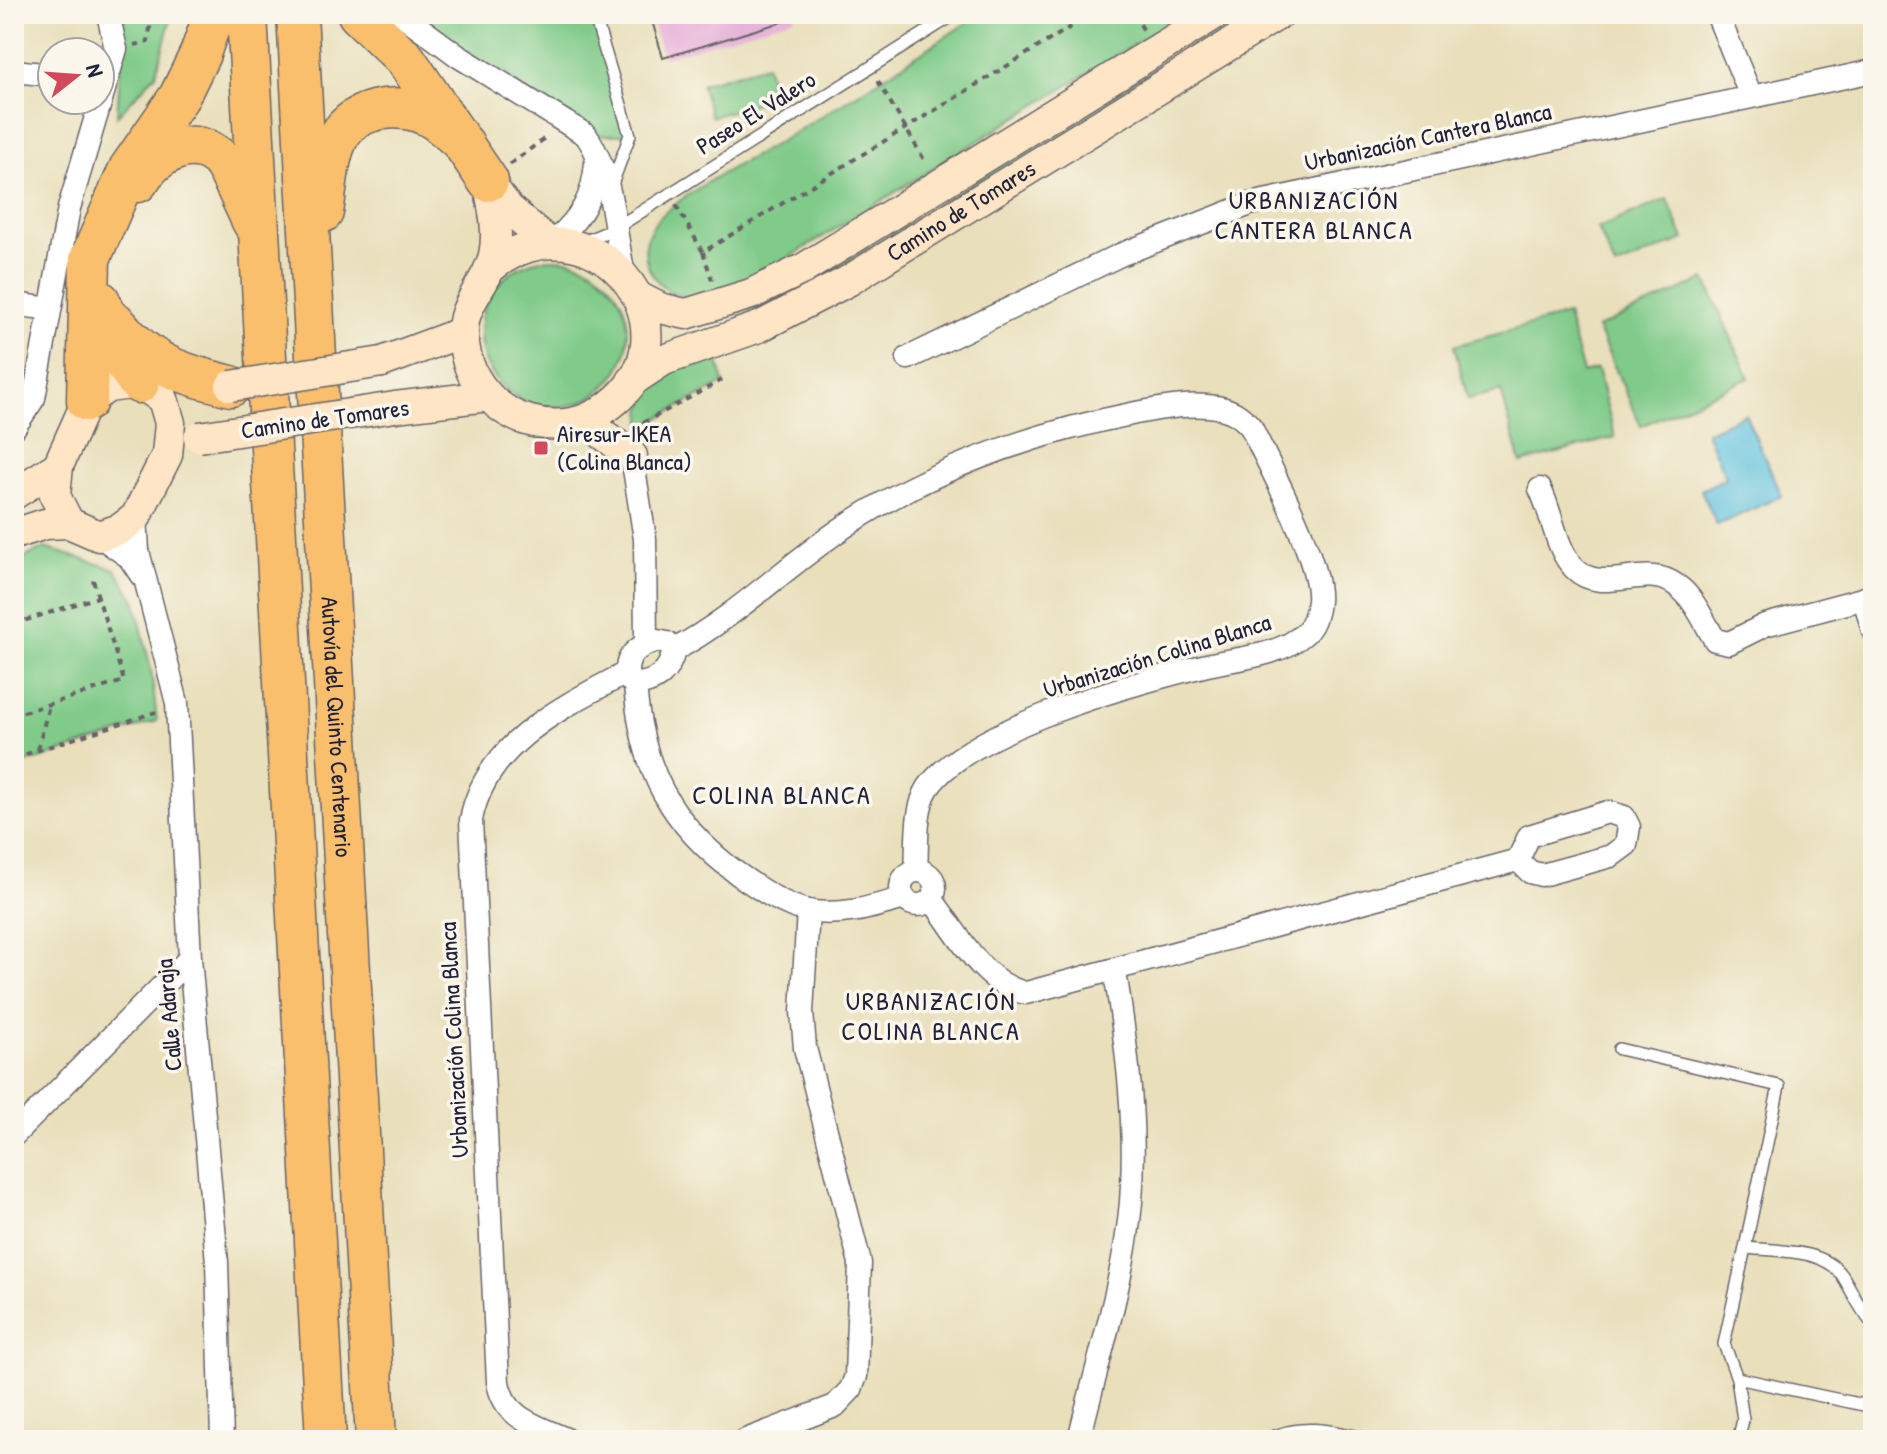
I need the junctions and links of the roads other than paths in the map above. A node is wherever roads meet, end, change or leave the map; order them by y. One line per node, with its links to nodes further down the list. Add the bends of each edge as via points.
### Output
1 (108, 14): 12 (street)
2 (214, 14): 37 (highway, via 179,97 129,169 90,259)
3 (247, 14): 23 (highway, Autovía del Quinto Centenario)
4 (297, 14): 25 (highway, Autovía del Quinto Centenario)
5 (358, 14): 18 (highway, via 406,60)
6 (401, 14): 19 (street, via 586,135)
7 (594, 14): 21 (lane, via 630,135)
8 (955, 14): 22 (lane, Paseo El Valero)
9 (1215, 14): 27 (street, Camino de Tomares, via 803,269 751,294 686,314 660,308)
10 (1279, 14): 34 (street, Camino de Tomares, via 848,281 759,327 664,360)
11 (1717, 14): 16 (street)
12 (113, 36)
13 (14, 71): 15 (street)
14 (1873, 71): 16 (street, Urbanización Cantera Blanca)
15 (36, 73)
16 (1751, 96): 32 (street, Urbanización Cantera Blanca, via 1250,204 1120,255)
17 (94, 116): 30 (street)
18 (464, 144): 20 (highway); 25 (highway, via 430,117 404,109 379,108 357,118 335,143)
19 (597, 150): 21 (street); 24 (street, via 594,191)
20 (488, 181): 24 (street, via 509,209); 26 (street, via 497,221)
21 (609, 192): 22 (street)
22 (614, 229): 24 (lane, Paseo El Valero); 27 (street)
23 (259, 233): 28 (highway, via 219,156 200,148 175,149 147,166 119,212 100,263); 70 (highway, Autovía del Quinto Centenario)
24 (560, 243): 26 (street, via 516,250); 27 (street, via 597,253)
25 (311, 269): 71 (highway, Autovía del Quinto Centenario)
26 (489, 269): 31 (street, via 471,298)
27 (631, 286): 34 (street, via 646,333 642,358)
28 (100, 303): 33 (highway, via 130,340 174,372); 35 (highway, via 119,356)
29 (14, 304): 30 (street)
30 (50, 309): 39 (street, via 34,398)
31 (463, 332): 33 (street, Camino de Tomares, bridge, via 382,362); 36 (street, via 474,377)
32 (908, 358)
33 (231, 386): 35 (street, Camino de Tomares)
34 (625, 390): 38 (street); 41 (street)
35 (151, 391): 37 (street, via 108,387); 40 (street, via 170,423)
36 (488, 396): 38 (street, via 511,414 539,424); 40 (street, Camino de Tomares, bridge, via 199,437)
37 (87, 401): 42 (street)
38 (584, 420): 41 (street)
39 (14, 428)
40 (167, 455): 45 (street)
41 (632, 456): 52 (street, via 645,539)
42 (58, 466): 44 (street); 46 (street, via 55,496)
43 (1540, 489): 50 (street, via 1576,571 1600,581 1663,577 1686,593 1721,643 1765,625)
44 (14, 494)
45 (136, 517): 48 (street); 49 (street, Calle Adaraja, via 138,551)
46 (69, 523): 47 (street); 48 (street)
47 (14, 534)
48 (99, 536): 49 (street, via 129,557)
49 (150, 588): 60 (street, Calle Adaraja, via 177,703)
50 (1869, 597): 51 (street)
51 (1873, 631)
52 (646, 643): 53 (street, via 667,643); 54 (street, via 628,661)
53 (674, 650): 54 (street, via 665,673 654,680); 56 (street, Urbanización Colina Blanca, via 849,524 939,474 1059,430 1105,419 1194,406 1239,414 1251,427 1313,571 1319,598 1306,633 1273,650 1169,675 1048,715 977,748 928,788 920,807)
54 (631, 679): 59 (street, via 645,753 678,817 718,859 753,885); 72 (street, Urbanización Colina Blanca, via 550,716 524,736 485,780 471,820 500,1396 509,1411)
55 (1518, 860): 55 (street, via 1524,842 1539,832 1608,812 1624,817 1629,827 1626,845 1611,856 1542,875); 61 (street)
56 (916, 871): 57 (street, via 904,877); 58 (street, via 930,875 935,883)
57 (904, 898): 58 (street, via 915,906); 59 (street, via 855,910)
58 (932, 900): 61 (street, via 995,980 1011,991 1026,993)
59 (808, 911): 73 (street, via 805,1048 860,1263 857,1363 851,1389 835,1406)
60 (190, 958): 63 (street); 69 (street, Calle Adaraja, via 217,1262)
61 (1115, 972): 74 (street, via 1129,1074 1131,1202)
62 (1619, 1049): 64 (lane, via 1779,1086)
63 (14, 1135)
64 (1745, 1248): 65 (lane, via 1811,1255 1840,1272); 66 (lane, via 1724,1344)
65 (1873, 1324)
66 (1737, 1378): 67 (lane); 77 (lane, via 1743,1420)
67 (1873, 1407)
68 (1873, 1433): 78 (lane)
69 (222, 1440)
70 (326, 1440)
71 (376, 1440)
72 (568, 1440)
73 (744, 1440)
74 (1079, 1440)
75 (1267, 1440): 76 (lane, via 1292,1429)
76 (1372, 1440)
77 (1738, 1440)
78 (1872, 1440)

